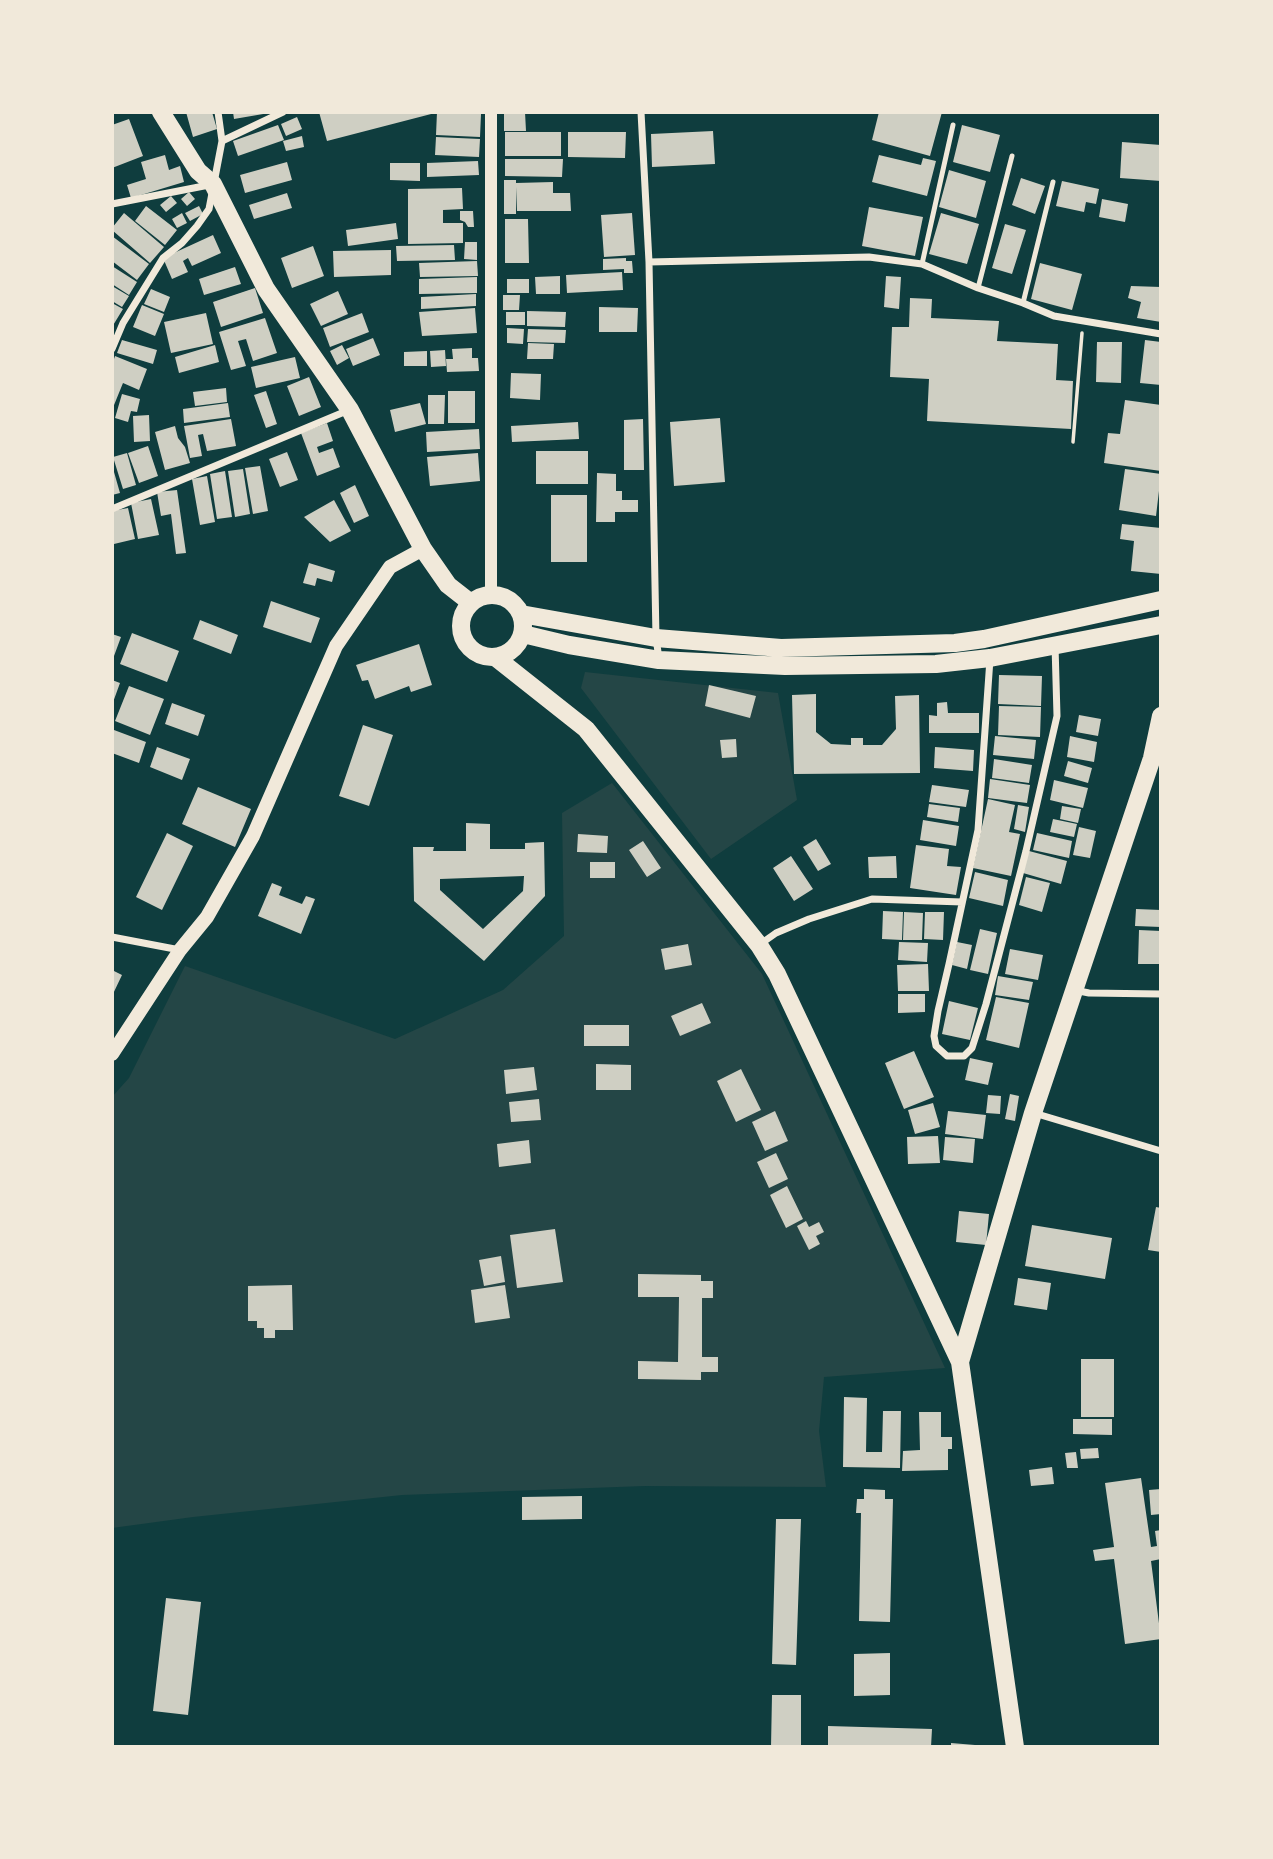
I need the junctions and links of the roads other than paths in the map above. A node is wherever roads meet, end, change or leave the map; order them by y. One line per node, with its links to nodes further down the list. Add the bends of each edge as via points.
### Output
1 (161, 112): 10 (main road, via 198,171)
2 (218, 112): 7 (street)
3 (284, 112): 7 (street)
4 (491, 112): 21 (street)
5 (641, 112): 12 (street)
6 (953, 125): 13 (lane)
7 (222, 141): 10 (street)
8 (1012, 156): 14 (lane)
9 (1053, 182): 15 (lane)
10 (213, 184): 11 (street); 17 (street, via 209,209 182,243 163,258); 18 (main road, via 266,289)
11 (112, 204)
12 (649, 262): 13 (street, via 869,257); 27 (street)
13 (922, 264): 14 (street)
14 (978, 288): 15 (street)
15 (1023, 303): 16 (street, via 1054,316)
16 (1161, 334)
17 (112, 348)
18 (349, 410): 19 (street); 20 (main road)
19 (112, 509)
20 (424, 549): 23 (main road, via 448,585); 37 (main road, via 390,567 336,646 253,836 207,917)
21 (491, 594): 23 (main road); 24 (main road, via 509,600)
22 (1161, 600): 27 (main road, via 955,643 781,648)
23 (471, 603): 29 (main road, via 461,620 464,639 476,653)
24 (521, 614): 26 (main road); 27 (main road)
25 (1161, 625): 28 (main road)
26 (523, 634): 29 (main road, via 513,650); 31 (main road)
27 (656, 638): 31 (street)
28 (1055, 645): 30 (main road); 34 (street, via 1056,716 986,1004 972,1048 964,1056 947,1056 936,1046 934,1036)
29 (495, 657): 36 (main road, via 586,729)
30 (990, 658): 31 (main road, via 936,664 785,666); 34 (street, via 978,830)
31 (659, 660)
32 (1161, 716): 33 (main road)
33 (1154, 774): 38 (main road)
34 (962, 902): 36 (street, via 872,899 808,919)
35 (112, 937): 37 (street)
36 (759, 944): 43 (main road)
37 (180, 950): 40 (main road)
38 (1073, 990): 39 (street); 41 (main road)
39 (1161, 994)
40 (112, 1054)
41 (1033, 1113): 42 (street); 43 (main road)
42 (1161, 1151)
43 (960, 1362): 44 (main road)
44 (1015, 1747)

